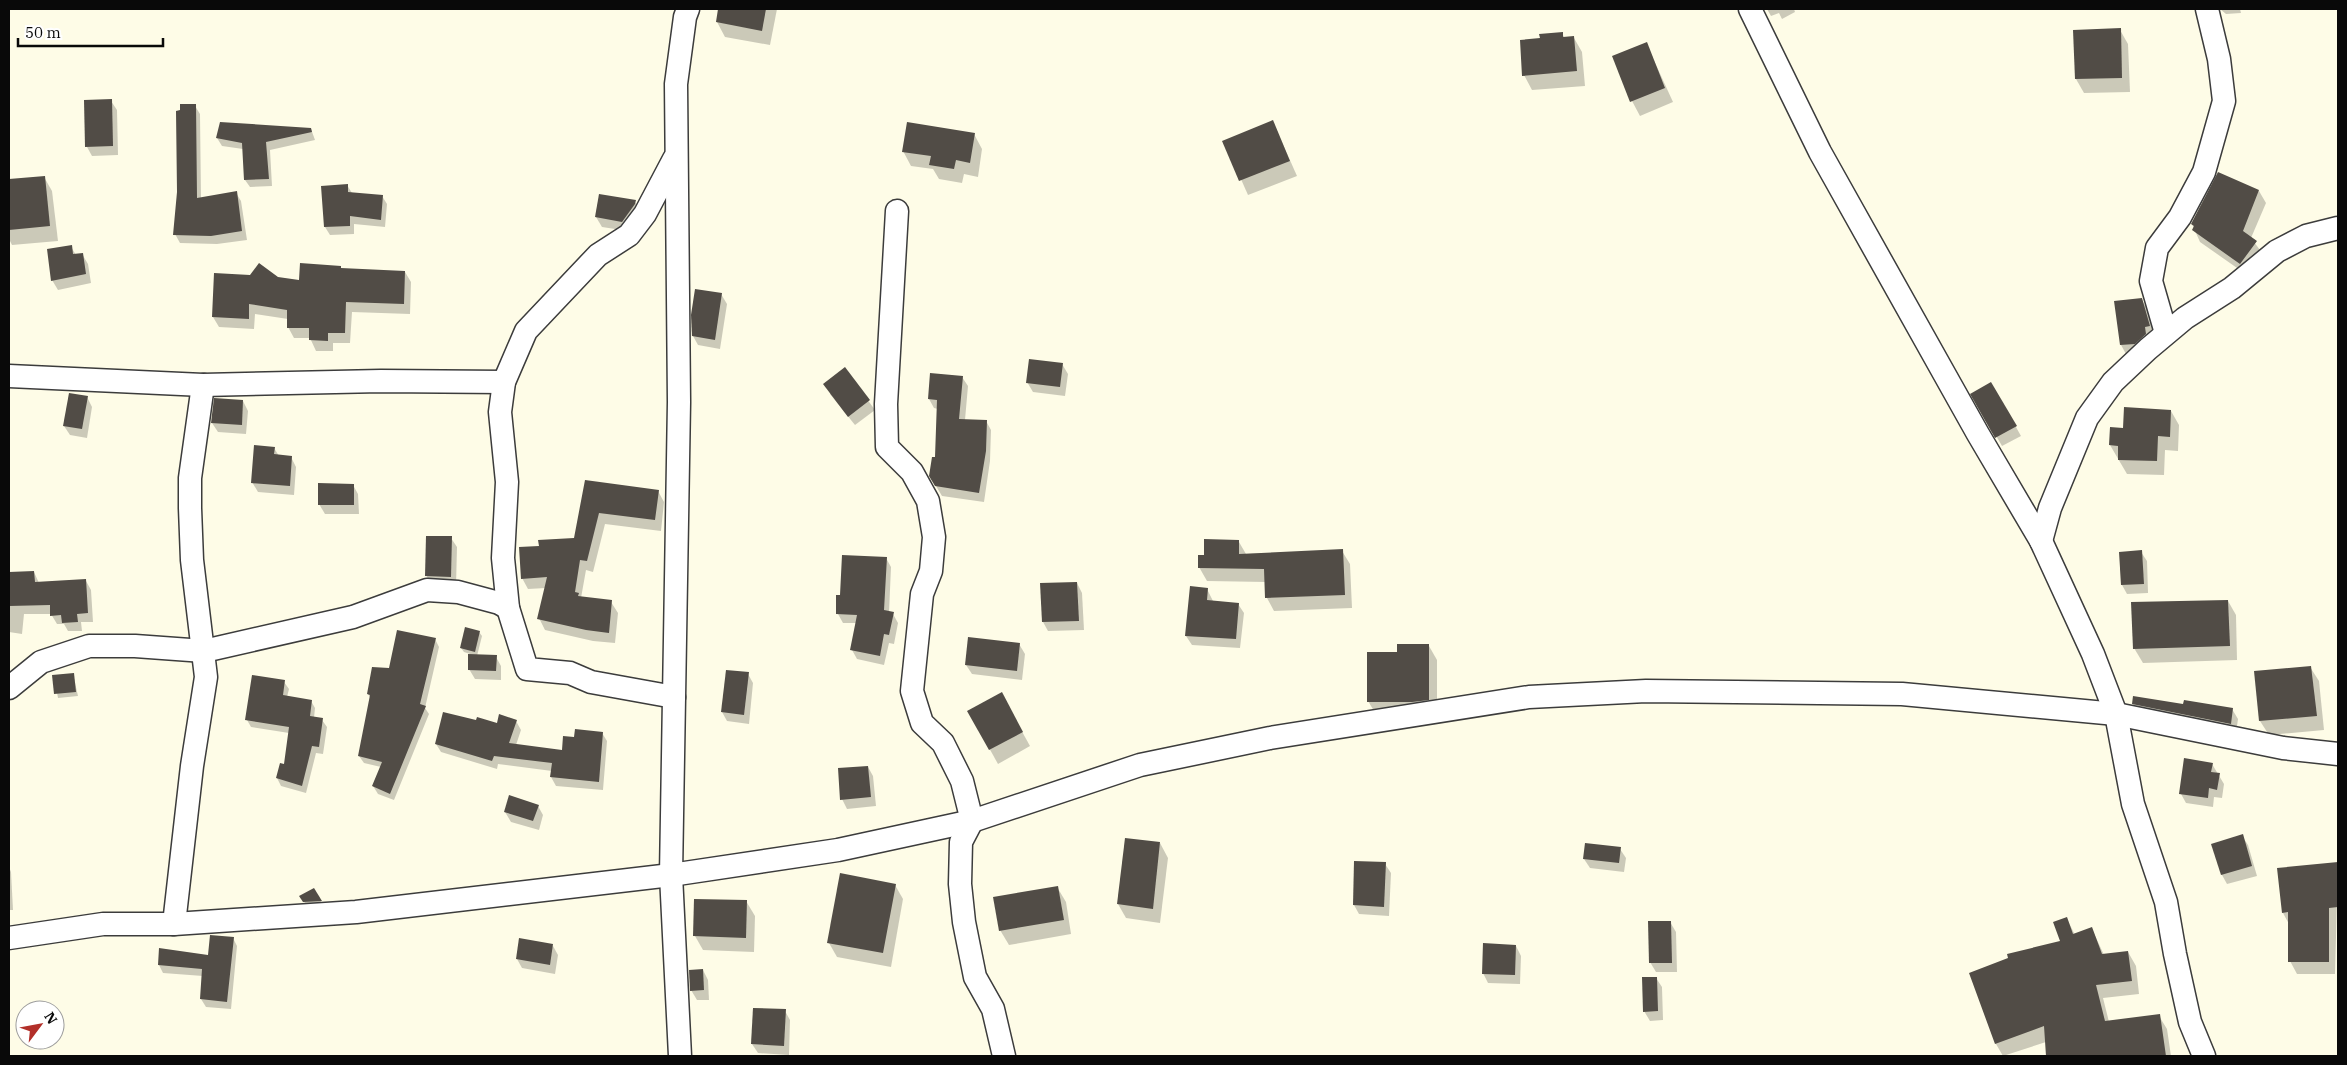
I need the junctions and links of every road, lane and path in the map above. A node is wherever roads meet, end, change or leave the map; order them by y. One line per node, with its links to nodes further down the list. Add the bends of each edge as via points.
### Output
1 (688, 9): 4 (street, via 676,84)
2 (1750, 9): 11 (street, via 1829,169)
3 (2207, 9): 7 (street, via 2219,59 2224,101 2204,172 2180,217 2156,248 2151,281)
4 (675, 156): 9 (street, via 645,214 629,235 598,256 526,331); 15 (street, via 679,402)
5 (897, 212): 18 (street, via 886,404 887,447 912,472 928,501 934,537 931,571 922,594 912,690 922,723 943,743 962,782)
6 (2338, 228): 7 (street, via 2306,236 2277,251 2232,288)
7 (2166, 333): 11 (street, via 2113,382 2087,418 2050,508)
8 (9, 376): 10 (street)
9 (504, 382): 10 (street); 12 (street, via 500,412 507,482 502,558)
10 (203, 385): 13 (street, via 190,478 192,560)
11 (2041, 541): 16 (street, via 2093,654)
12 (508, 608): 13 (street, via 458,592 427,590 354,617); 15 (street, via 527,669 570,673 591,682)
13 (204, 651): 14 (street, via 89,646 41,662); 20 (street, via 206,678 192,766)
14 (9, 688)
15 (674, 697): 19 (street)
16 (2116, 714): 17 (street, via 2283,748); 18 (street, via 1902,694 1646,691 1529,697 1270,738 1140,765); 24 (street, via 2133,804 2166,902 2190,1022)
17 (2338, 754)
18 (972, 821): 19 (street, via 838,850); 23 (street, via 961,842 960,884 964,922 975,977 993,1009)
19 (671, 874): 20 (street, via 356,912); 22 (street)
20 (174, 924): 21 (street, via 103,924)
21 (9, 938)
22 (680, 1056)
23 (1004, 1056)
24 (2204, 1056)

